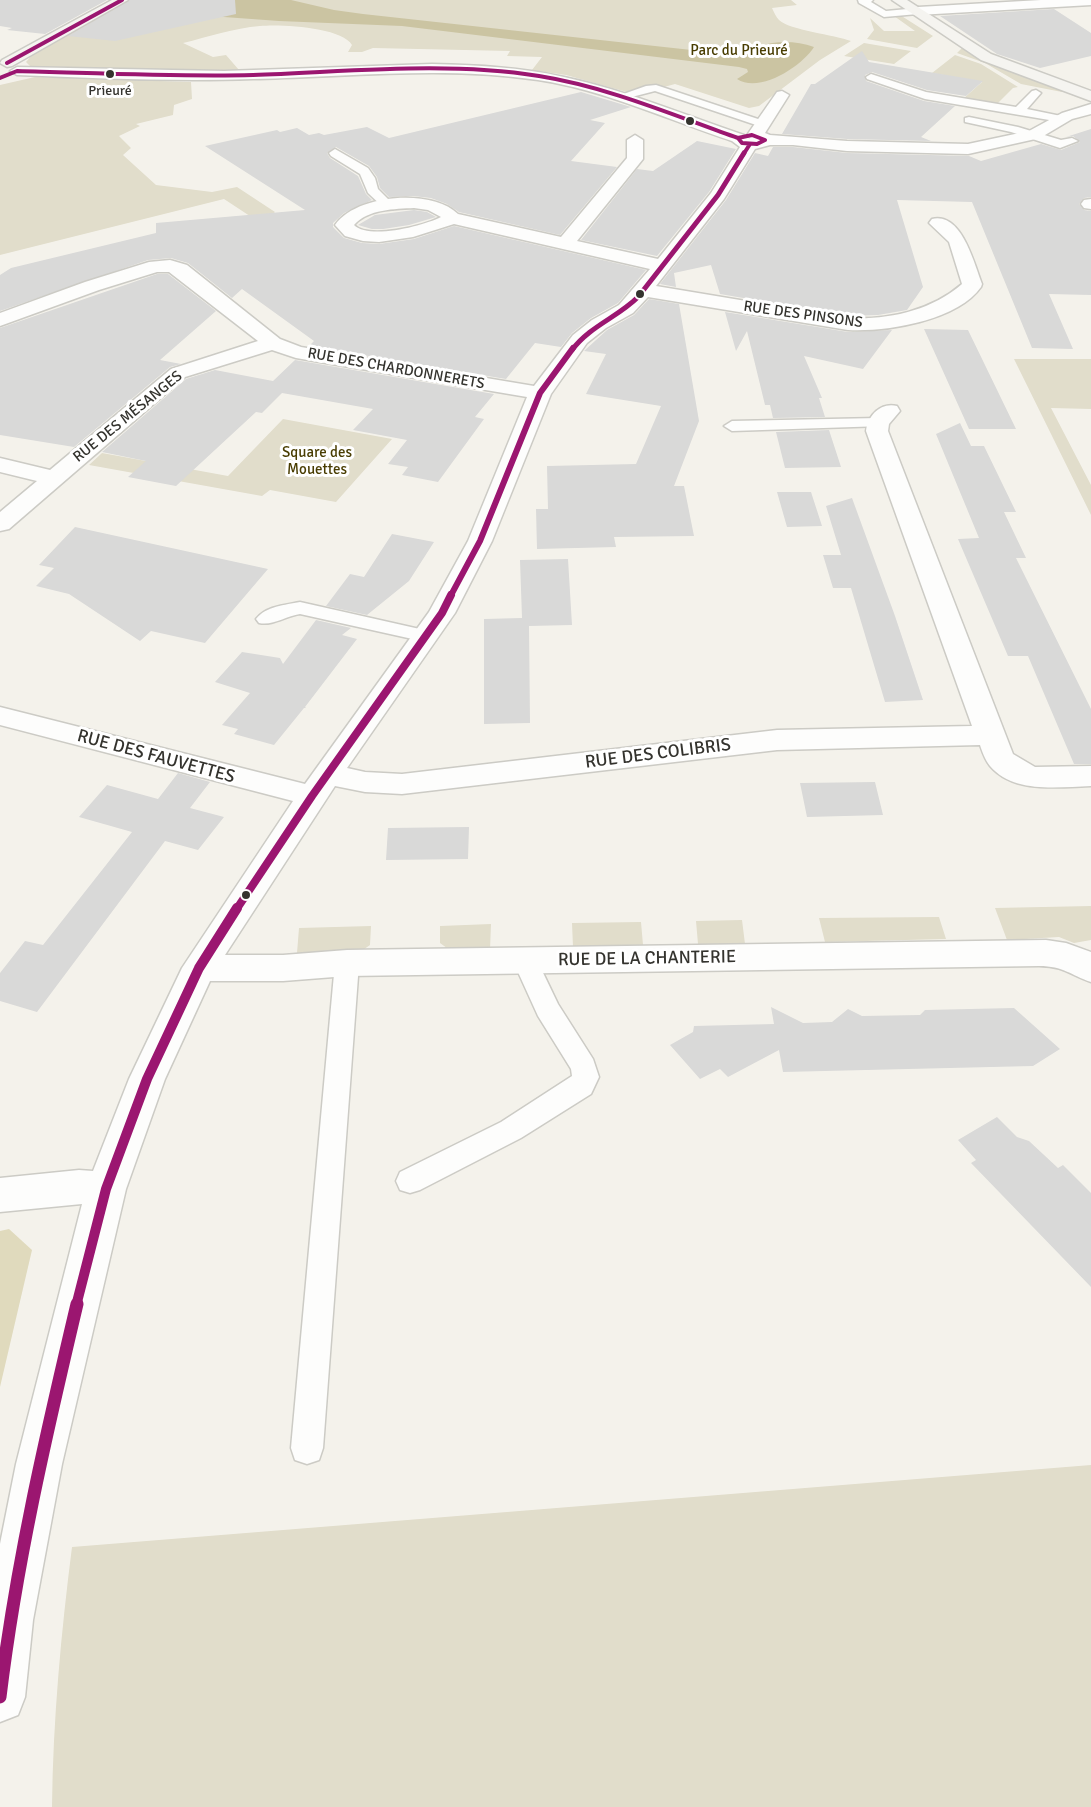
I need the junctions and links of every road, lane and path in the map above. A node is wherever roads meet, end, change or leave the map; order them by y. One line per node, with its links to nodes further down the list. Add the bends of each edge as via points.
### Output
1 (122, 0): 6 (street)
2 (868, 0): 5 (lane, via 862,1 884,14)
3 (898, 0): 5 (street)
4 (1091, 1): 5 (street)
5 (918, 11): 11 (street, via 933,25 994,61)
6 (8, 65): 8 (street); 12 (street, via 202,76 478,70 560,80)
7 (871, 77): 14 (lane, via 924,94)
8 (0, 78)
9 (1036, 93): 14 (lane)
10 (782, 95): 18 (street)
11 (1091, 96)
12 (620, 97): 18 (street); 18 (lane, via 656,88)
13 (1091, 109): 15 (street)
14 (1018, 111): 15 (lane)
15 (1061, 119): 17 (street)
16 (969, 120): 17 (lane)
17 (1034, 135): 18 (street, via 953,150 847,146); 20 (lane, via 1055,146)
18 (754, 136): 26 (street, via 718,195)
19 (635, 140): 25 (street, via 635,159)
20 (1072, 141)
21 (335, 153): 22 (lane, via 364,171 372,190)
22 (390, 206): 23 (street, via 429,203); 23 (street, via 354,215 345,221 345,228 358,235 384,237)
23 (452, 218): 25 (street)
24 (938, 223): 28 (street, via 957,240 972,284)
25 (566, 243): 26 (street)
26 (664, 266): 27 (street)
27 (644, 290): 28 (street, RUE DES PINSONS, via 858,325 888,322); 32 (street, via 630,306 580,339)
28 (958, 298): 29 (street)
29 (979, 303)
30 (0, 320): 31 (street, RUE DES CHARDONNERETS, via 92,286 156,266 170,266 180,269)
31 (273, 343): 32 (street, RUE DES CHARDONNERETS, via 333,360); 36 (street, RUE DES MÉSANGES, via 178,373)
32 (540, 393): 39 (street, via 480,541)
33 (883, 417): 34 (lane); 41 (street, via 877,431)
34 (732, 426)
35 (0, 465): 36 (street)
36 (55, 478): 37 (street, RUE DES MÉSANGES)
37 (0, 525)
38 (266, 619): 39 (lane, via 300,608)
39 (426, 636): 43 (street)
40 (0, 716): 43 (street, RUE DES FAUVETTES)
41 (990, 735): 42 (street, via 1001,760 1029,777); 43 (street, RUE DES COLIBRIS, via 777,740 402,784)
42 (1091, 776)
43 (320, 785): 46 (street)
44 (525, 961): 45 (street, RUE DE LA CHANTERIE); 47 (street, RUE DE LA CHANTERIE, via 1056,953); 48 (lane, via 547,1009 584,1066 586,1077 581,1086 511,1131)
45 (347, 963): 46 (street, RUE DE LA CHANTERIE); 51 (lane)
46 (199, 968): 49 (street, via 147,1079)
47 (1091, 969)
48 (410, 1181)
49 (106, 1189): 50 (street); 52 (street, via 39,1464 9,1620)
50 (0, 1195)
51 (307, 1449)
52 (0, 1697)

